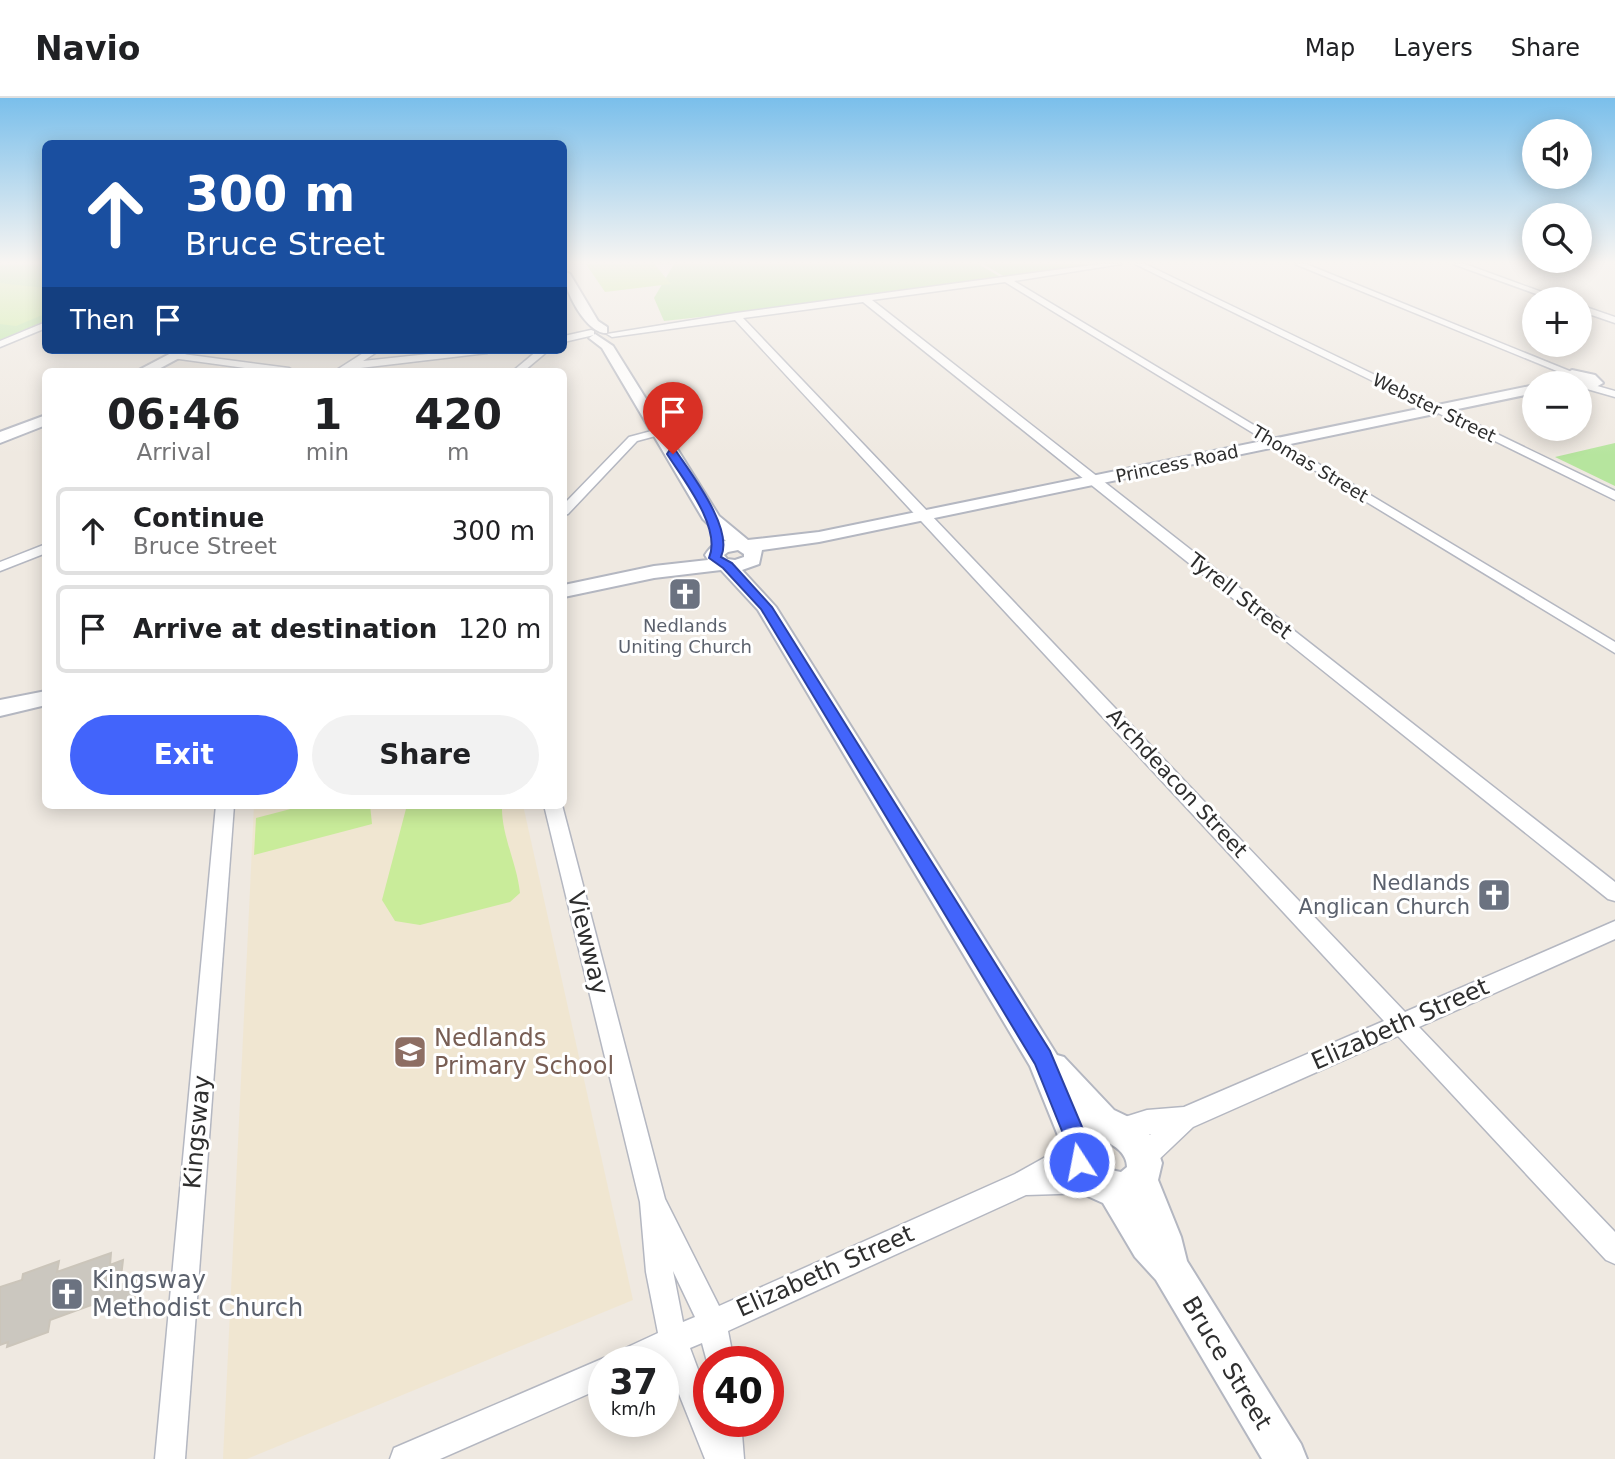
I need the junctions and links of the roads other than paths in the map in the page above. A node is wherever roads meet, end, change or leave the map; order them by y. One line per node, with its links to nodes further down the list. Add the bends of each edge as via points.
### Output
1 (40, 328): 11 (street)
2 (596, 328): 9 (street, Bruce Street)
3 (654, 328): 9 (street)
4 (747, 328): 32 (street, Archdeacon Street)
5 (901, 328): 29 (street, Tyrell Street)
6 (1086, 328): 28 (street, Thomas Street)
7 (1270, 328): 24 (street, Webster Street)
8 (1453, 328): 22 (street)
9 (600, 334): 10 (street); 26 (street, Bruce Street)
10 (567, 339)
11 (0, 344)
12 (179, 354): 18 (street)
13 (187, 354): 19 (street)
14 (368, 354): 17 (street)
15 (457, 354): 17 (street)
16 (539, 354): 21 (street)
17 (352, 364): 20 (street)
18 (150, 368)
19 (271, 368)
20 (345, 368)
21 (522, 368)
22 (1557, 371)
23 (1522, 391): 24 (street, Princess Road)
24 (1437, 409): 28 (street, Princess Road); 30 (street, Webster Street)
25 (42, 421): 27 (street)
26 (659, 432): 31 (street, via 633,439); 33 (street, Bruce Street)
27 (0, 438)
28 (1275, 443): 29 (street, Princess Road); 40 (street, Thomas Street)
29 (1095, 481): 32 (street, Princess Road); 45 (street, Tyrell Street)
30 (1615, 496)
31 (567, 508)
32 (926, 516): 35 (street, Princess Road); 47 (street, Archdeacon Street)
33 (712, 519): 35 (street, Bruce Street); 36 (street, Bruce Street)
34 (42, 550): 37 (street)
35 (748, 552): 36 (street, Princess Road); 39 (street, Bruce Street)
36 (721, 558): 38 (street); 39 (street, Bruce Street)
37 (0, 567)
38 (567, 590)
39 (766, 607): 49 (street, Bruce Street)
40 (1615, 649)
41 (42, 699): 42 (street)
42 (1, 707)
43 (225, 809): 58 (street, Kingsway)
44 (554, 809): 50 (street, Viewway)
45 (1615, 893)
46 (1615, 930): 47 (street, Elizabeth Street)
47 (1402, 1023): 48 (street, Elizabeth Street); 51 (street, Archdeacon Street)
48 (1185, 1119): 49 (street, Elizabeth Street); 49 (street, Elizabeth Street, via 1147,1122)
49 (1108, 1156): 52 (street, Elizabeth Street, via 1024,1183); 62 (street, Bruce Street, via 1148,1244 1169,1267)
50 (653, 1202): 52 (street, Viewway); 53 (street, Viewway, via 656,1256)
51 (1615, 1251)
52 (712, 1321): 53 (street, Elizabeth Street); 55 (street, Viewway)
53 (675, 1340): 54 (street, Elizabeth Street); 60 (street, Viewway, via 688,1384)
54 (662, 1346)
55 (717, 1346)
56 (588, 1378): 59 (street)
57 (727, 1437): 61 (street)
58 (170, 1459)
59 (405, 1459)
60 (721, 1459)
61 (729, 1459)
62 (1286, 1459)

